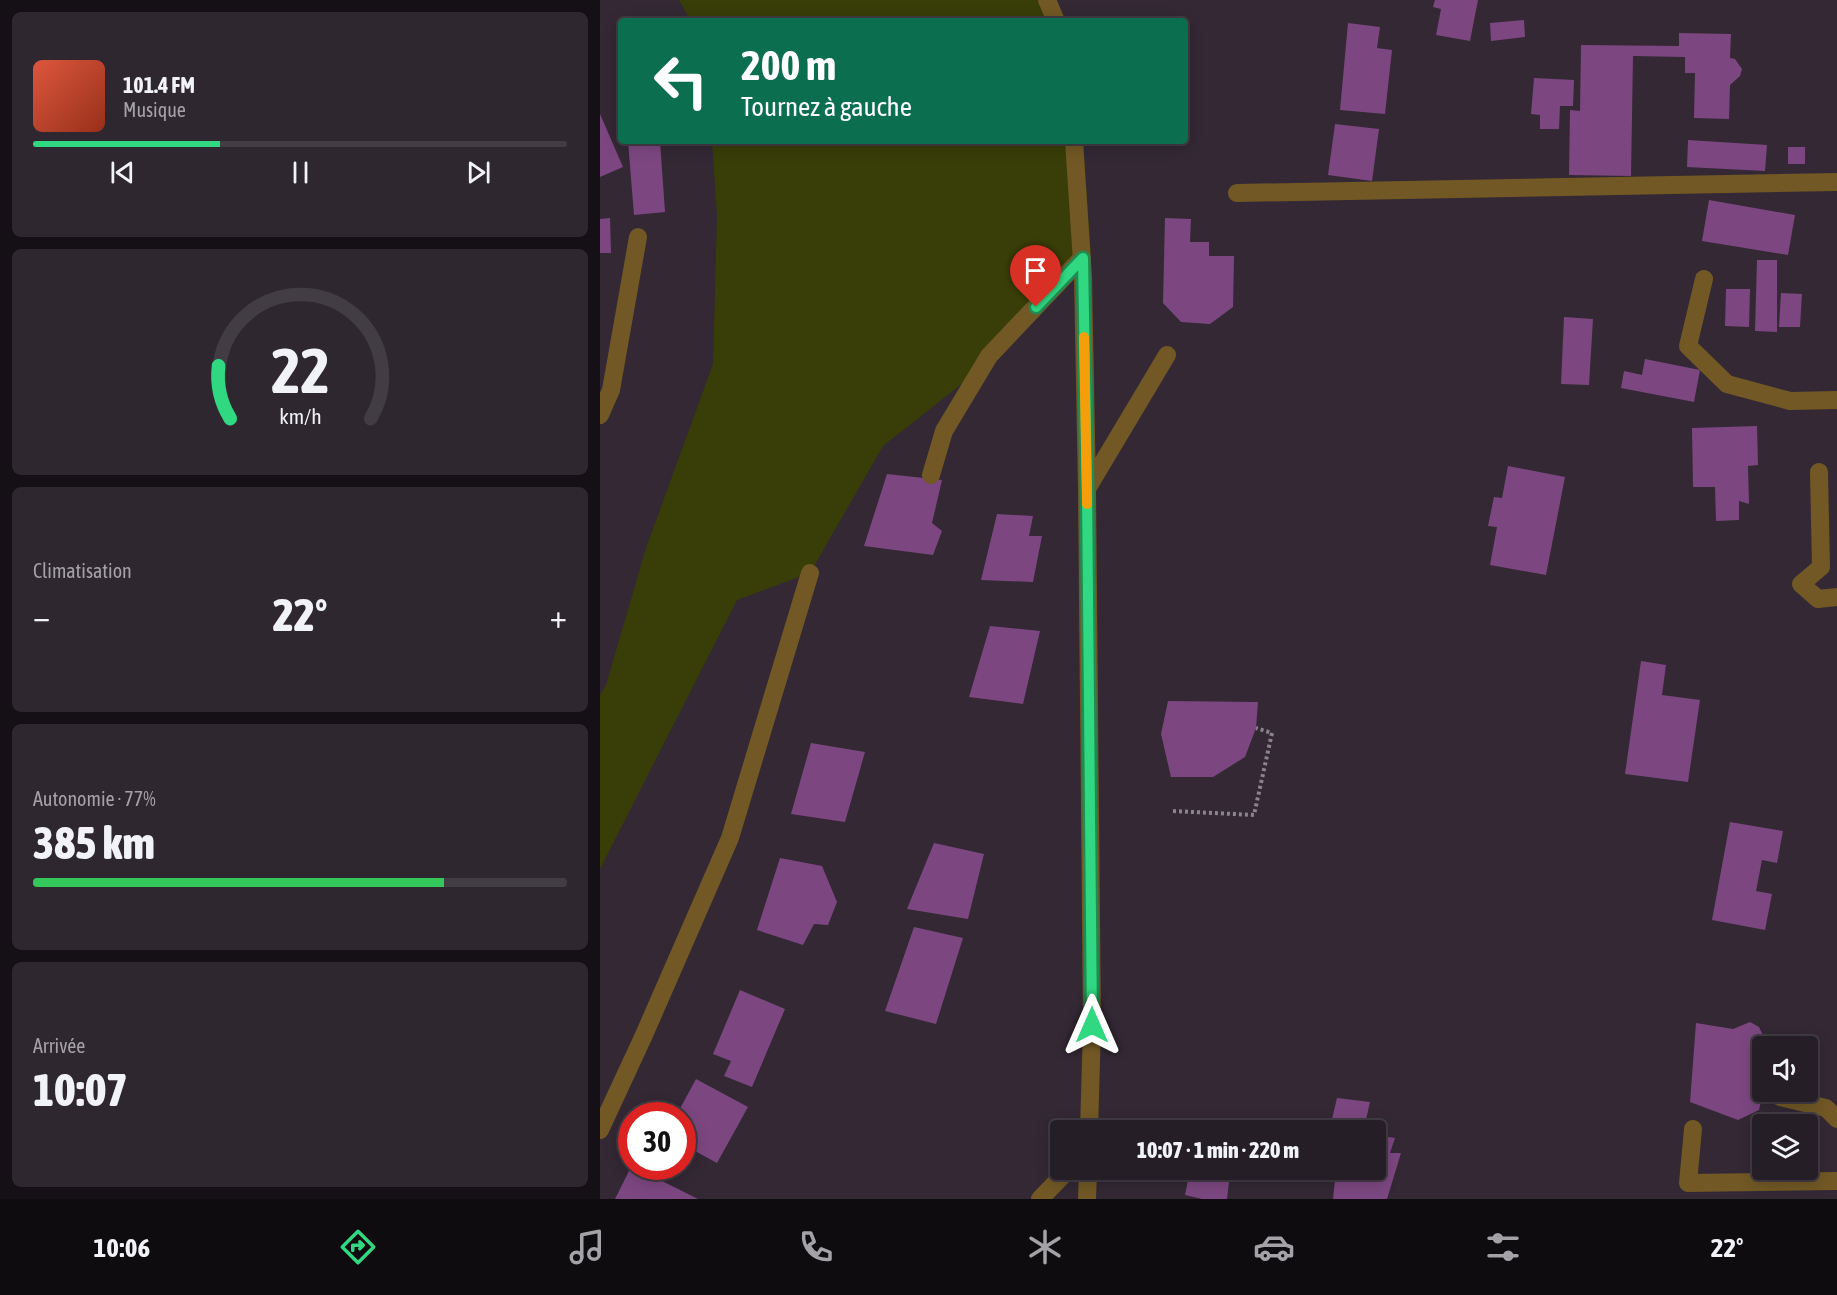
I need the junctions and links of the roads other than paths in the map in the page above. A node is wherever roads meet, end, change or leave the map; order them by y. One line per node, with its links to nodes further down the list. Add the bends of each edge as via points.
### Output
1 (1047, 0): 2 (street)
2 (1055, 18)
3 (1074, 144): 7 (street)
4 (1837, 182): 5 (street)
5 (1238, 193)
6 (638, 237): 11 (street, via 610,390)
7 (1083, 258): 13 (street, via 989,356 944,431); 14 (street)
8 (1704, 279): 10 (street, via 1688,346 1727,384 1790,401)
9 (1167, 355): 14 (street)
10 (1837, 400)
11 (600, 415)
12 (1819, 472): 16 (street, via 1821,567 1801,584 1818,599)
13 (931, 475)
14 (1087, 489): 19 (street, via 1092,1025)
15 (810, 573): 21 (street, via 730,838)
16 (1837, 597)
17 (1803, 1102): 18 (street, via 1826,1107)
18 (1837, 1119)
19 (1089, 1120)
20 (1693, 1129): 24 (street, via 1688,1183)
21 (600, 1130)
22 (1058, 1180): 25 (street)
23 (1088, 1180): 26 (street)
24 (1837, 1181)
25 (1040, 1199)
26 (1087, 1199)

